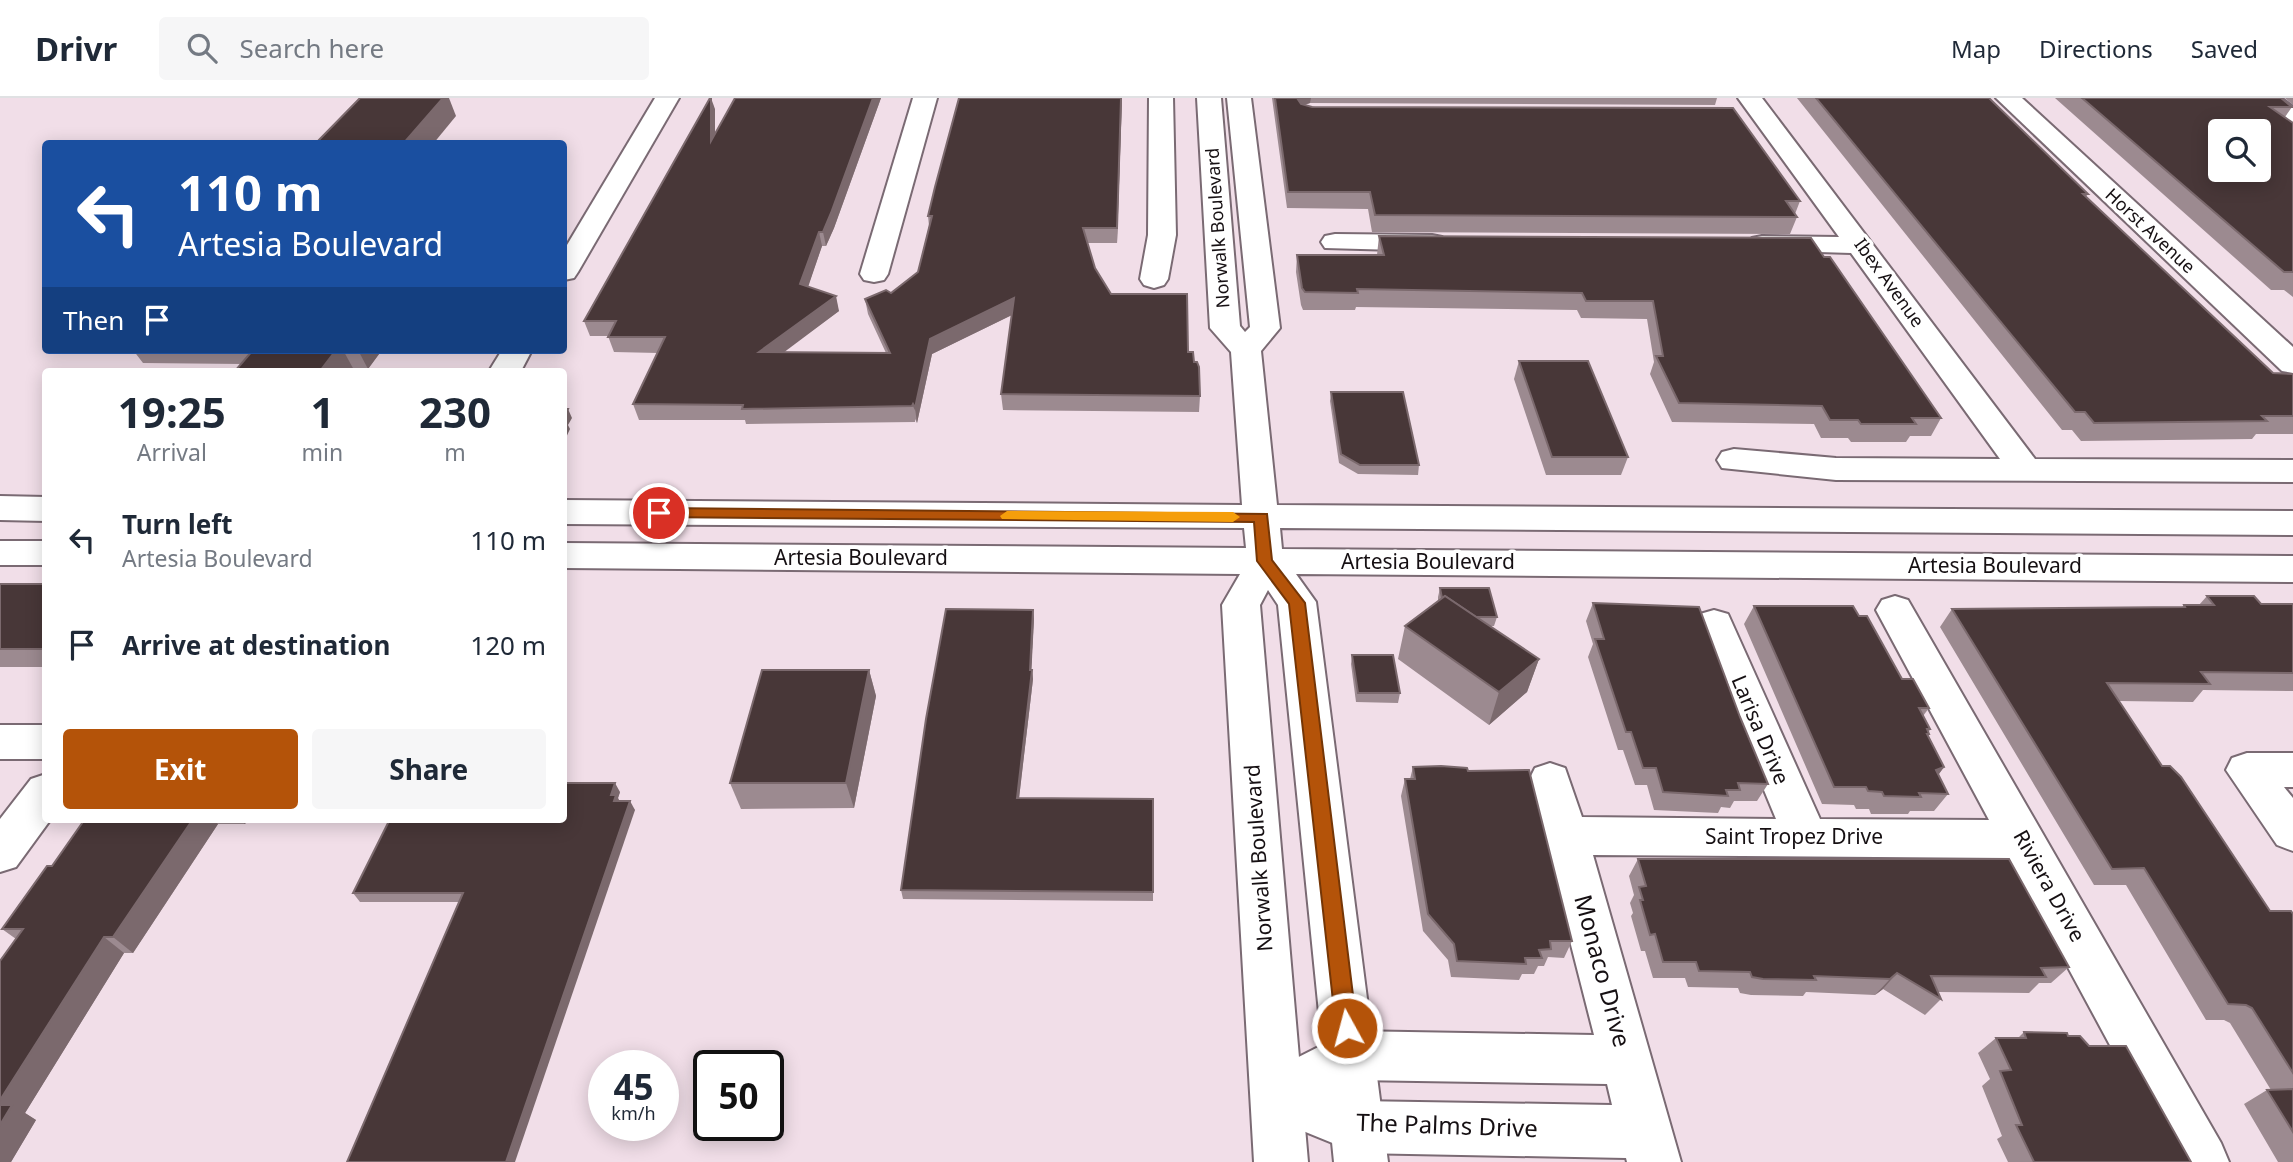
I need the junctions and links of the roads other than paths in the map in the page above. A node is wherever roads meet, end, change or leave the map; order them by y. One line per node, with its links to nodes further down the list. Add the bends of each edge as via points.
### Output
1 (667, 98): 14 (main road)
2 (925, 98): 15 (main road)
3 (1161, 98): 16 (main road, via 1162,235)
4 (1209, 98): 17 (main road, Norwalk Boulevard, via 1225,328)
5 (1239, 98): 17 (main road, Norwalk Boulevard, via 1265,328)
6 (2008, 98): 18 (main road, Horst Avenue)
7 (2266, 98): 9 (main road)
8 (1750, 109): 13 (main road, Ibex Avenue)
9 (2293, 118)
10 (1335, 242): 11 (main road)
11 (1459, 243)
12 (1736, 244): 13 (main road)
13 (1861, 245): 20 (main road, Ibex Avenue)
14 (567, 267)
15 (874, 274)
16 (1154, 279)
17 (1247, 350): 25 (main road)
18 (2293, 364)
19 (1734, 460): 20 (main road, via 1836,469)
20 (2025, 469): 21 (main road)
21 (2293, 471)
22 (0, 509): 23 (main road)
23 (42, 509)
24 (567, 512): 25 (main road, Artesia Boulevard)
25 (1261, 517): 26 (main road, Artesia Boulevard); 30 (main road)
26 (2293, 523)
27 (0, 553): 28 (main road)
28 (42, 553)
29 (567, 556): 30 (main road, Artesia Boulevard)
30 (1265, 561): 31 (main road, Artesia Boulevard); 44 (main road, via 1297,603); 46 (main road, Norwalk Boulevard, via 1241,605)
31 (2293, 569)
32 (1895, 610): 42 (main road, Riviera Drive)
33 (1714, 624): 41 (main road, Larisa Drive)
34 (0, 741): 35 (main road)
35 (42, 742)
36 (2293, 770): 39 (main road, via 2247,770)
37 (1550, 780): 40 (main road, Monaco Drive)
38 (42, 797): 43 (main road)
39 (2293, 832)
40 (1566, 836): 41 (main road, Saint Tropez Drive); 45 (main road, Monaco Drive)
41 (1806, 837): 42 (main road, Saint Tropez Drive)
42 (2023, 839): 50 (main road, Riviera Drive)
43 (0, 853)
44 (1350, 1055): 45 (main road); 46 (main road); 47 (main road)
45 (1626, 1060): 48 (main road, Monaco Drive)
46 (1277, 1095): 47 (main road, The Palms Drive); 49 (main road, Norwalk Boulevard)
47 (1359, 1145): 48 (main road, The Palms Drive)
48 (1650, 1147)
49 (1281, 1162)
50 (2202, 1162)

